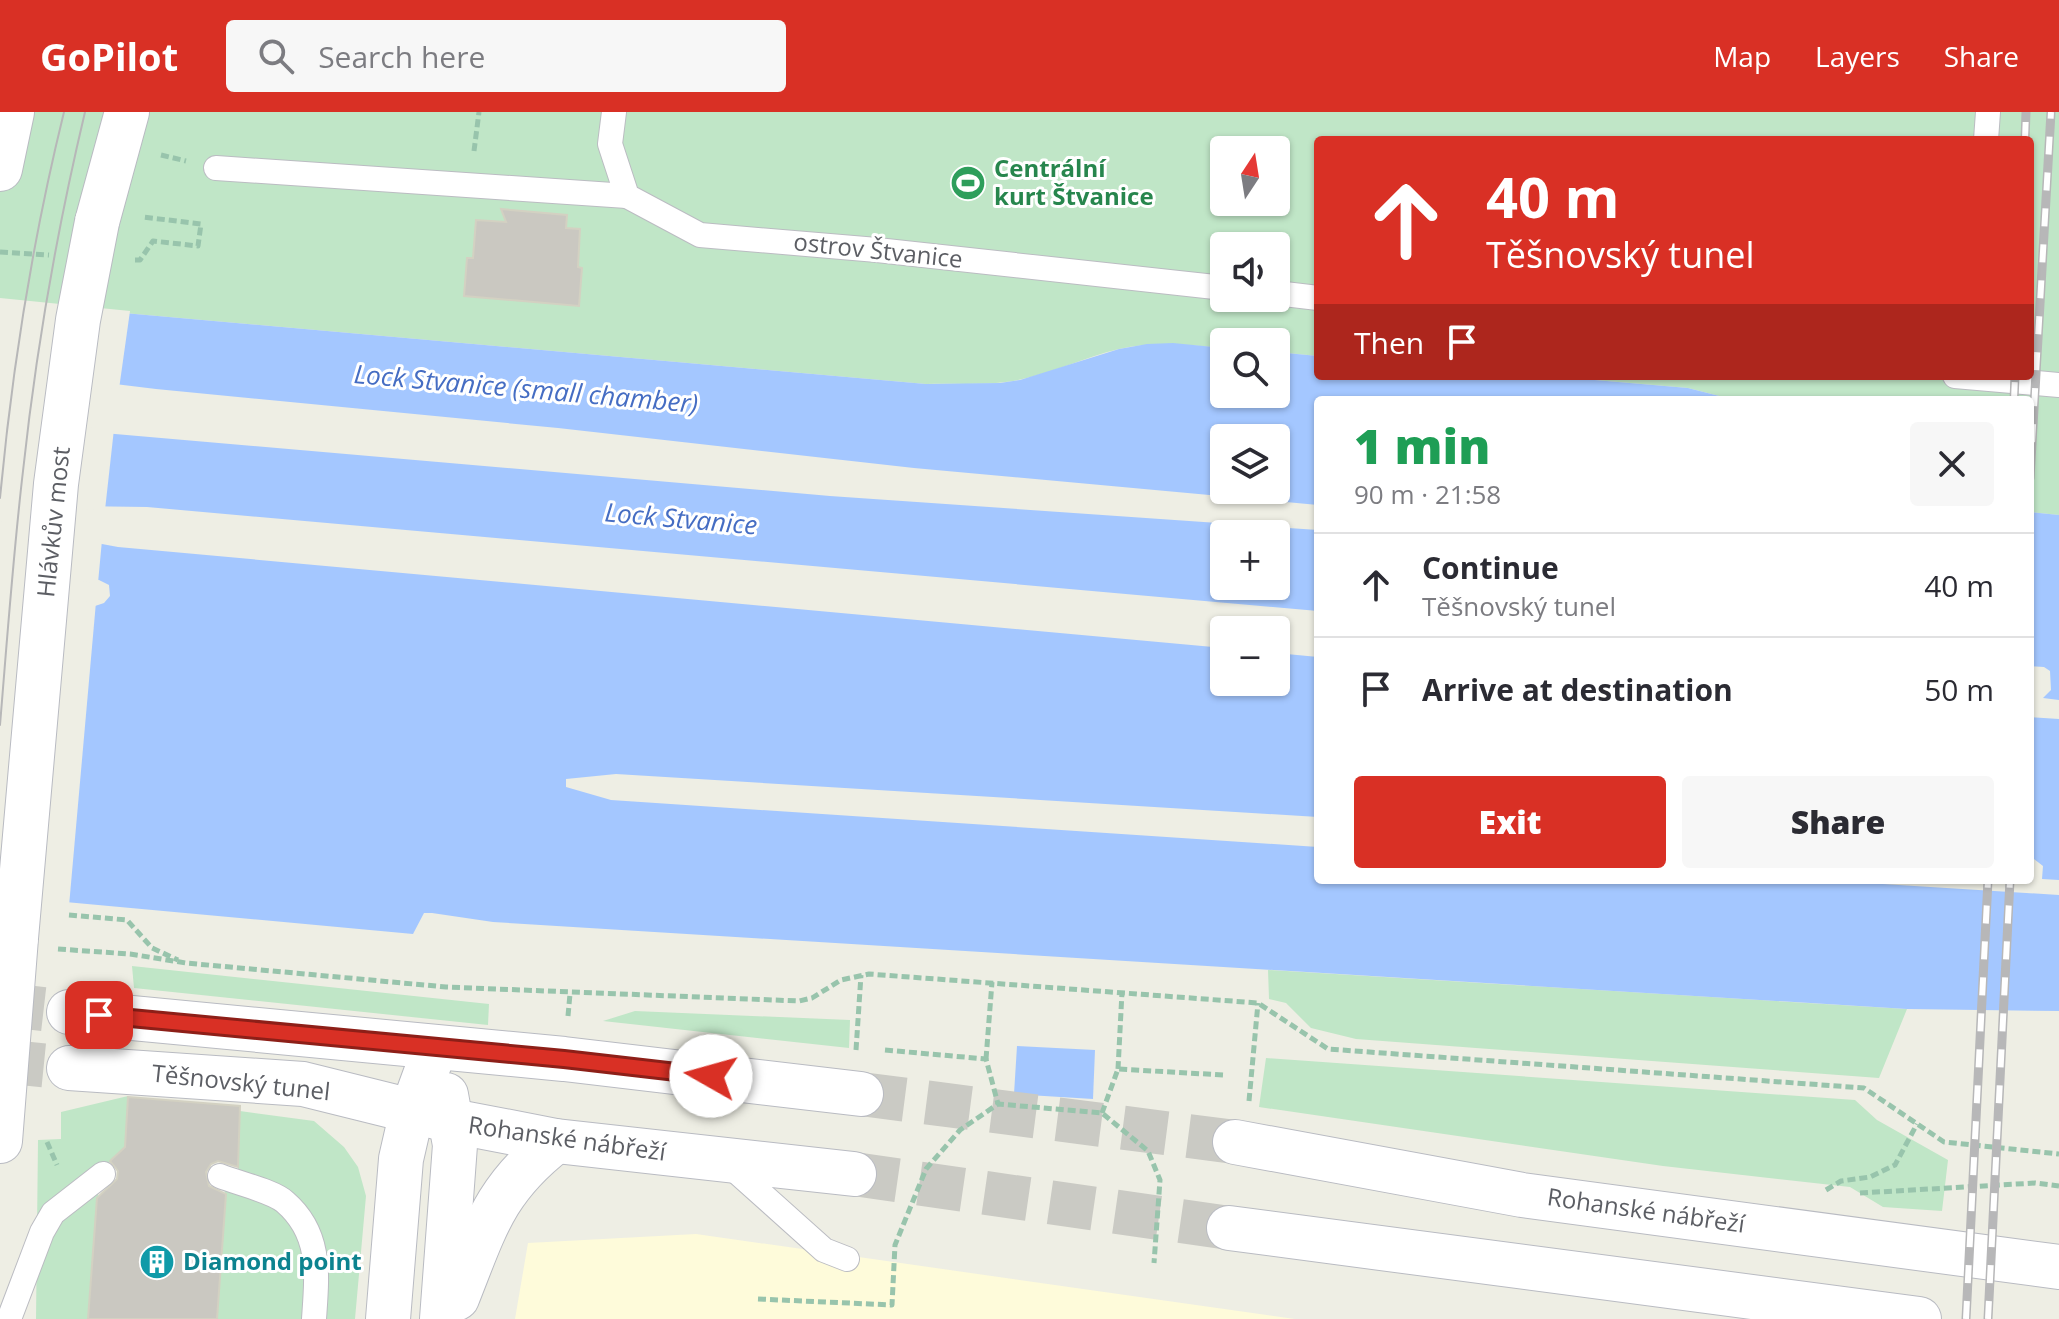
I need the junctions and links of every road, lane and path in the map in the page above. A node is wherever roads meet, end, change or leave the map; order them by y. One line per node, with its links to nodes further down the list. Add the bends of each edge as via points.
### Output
1 (12, 112): 7 (main road)
2 (127, 112): 9 (main road, Hlávkův most)
3 (614, 112): 8 (lane, via 610,144)
4 (1988, 112): 5 (lane)
5 (1986, 136)
6 (216, 168): 8 (lane)
7 (0, 169)
8 (627, 196): 11 (lane, ostrov Štvanice, via 700,235)
9 (115, 219): 10 (path, via 201,224 198,246 153,241); 17 (main road, Hlávkův most, bridge, via 78,320 56,484)
10 (140, 260)
11 (1210, 286)
12 (1290, 295): 13 (lane)
13 (1314, 298)
14 (2002, 380): 15 (lane)
15 (2059, 385)
16 (69, 915): 18 (path, via 127,920 152,948)
17 (34, 943): 18 (path); 36 (main road, Hlávkův most)
18 (186, 963): 19 (path, via 446,987 787,1002 812,998)
19 (861, 975): 20 (path); 29 (path)
20 (992, 982): 21 (path); 26 (path)
21 (1122, 992): 22 (path); 28 (path)
22 (1258, 1003): 34 (path, via 1328,1049 1864,1088); 35 (path)
23 (69, 1012): 24 (main road)
24 (435, 1048): 29 (main road); 33 (main road)
25 (885, 1050): 26 (path)
26 (986, 1059): 31 (path)
27 (69, 1068): 33 (main road, Těšnovský tunel, via 303,1084)
28 (1118, 1069): 30 (path); 32 (path)
29 (858, 1075)
30 (1223, 1075)
31 (998, 1104): 32 (path); 50 (path, via 960,1130 926,1169 895,1245 892,1305)
32 (1102, 1113): 48 (path, via 1148,1151 1160,1180)
33 (432, 1116): 37 (main road, Rohanské nábřeží); 54 (main road, via 401,1159); 55 (main road, via 455,1145)
34 (1917, 1124): 38 (path, via 1944,1142); 45 (path, via 1895,1165 1870,1177 1841,1181 1815,1197)
35 (1242, 1125): 49 (main road, Rohanské nábřeží, via 1522,1195)
36 (0, 1141)
37 (556, 1141): 39 (main road, Rohanské nábřeží); 56 (main road, via 527,1164 497,1202)
38 (2059, 1154)
39 (723, 1160): 41 (main road, Rohanské nábřeží); 47 (lane, via 824,1250)
40 (103, 1174): 52 (lane, via 53,1213)
41 (854, 1174)
42 (220, 1176): 53 (lane, via 284,1200 308,1230 318,1265)
43 (2059, 1186): 44 (path)
44 (1855, 1193)
45 (1828, 1196)
46 (1229, 1228): 51 (main road)
47 (847, 1259)
48 (1154, 1263)
49 (2059, 1267)
50 (758, 1299)
51 (1794, 1313): 57 (main road)
52 (9, 1319)
53 (314, 1319)
54 (388, 1319)
55 (442, 1319)
56 (449, 1319)
57 (1919, 1319)

